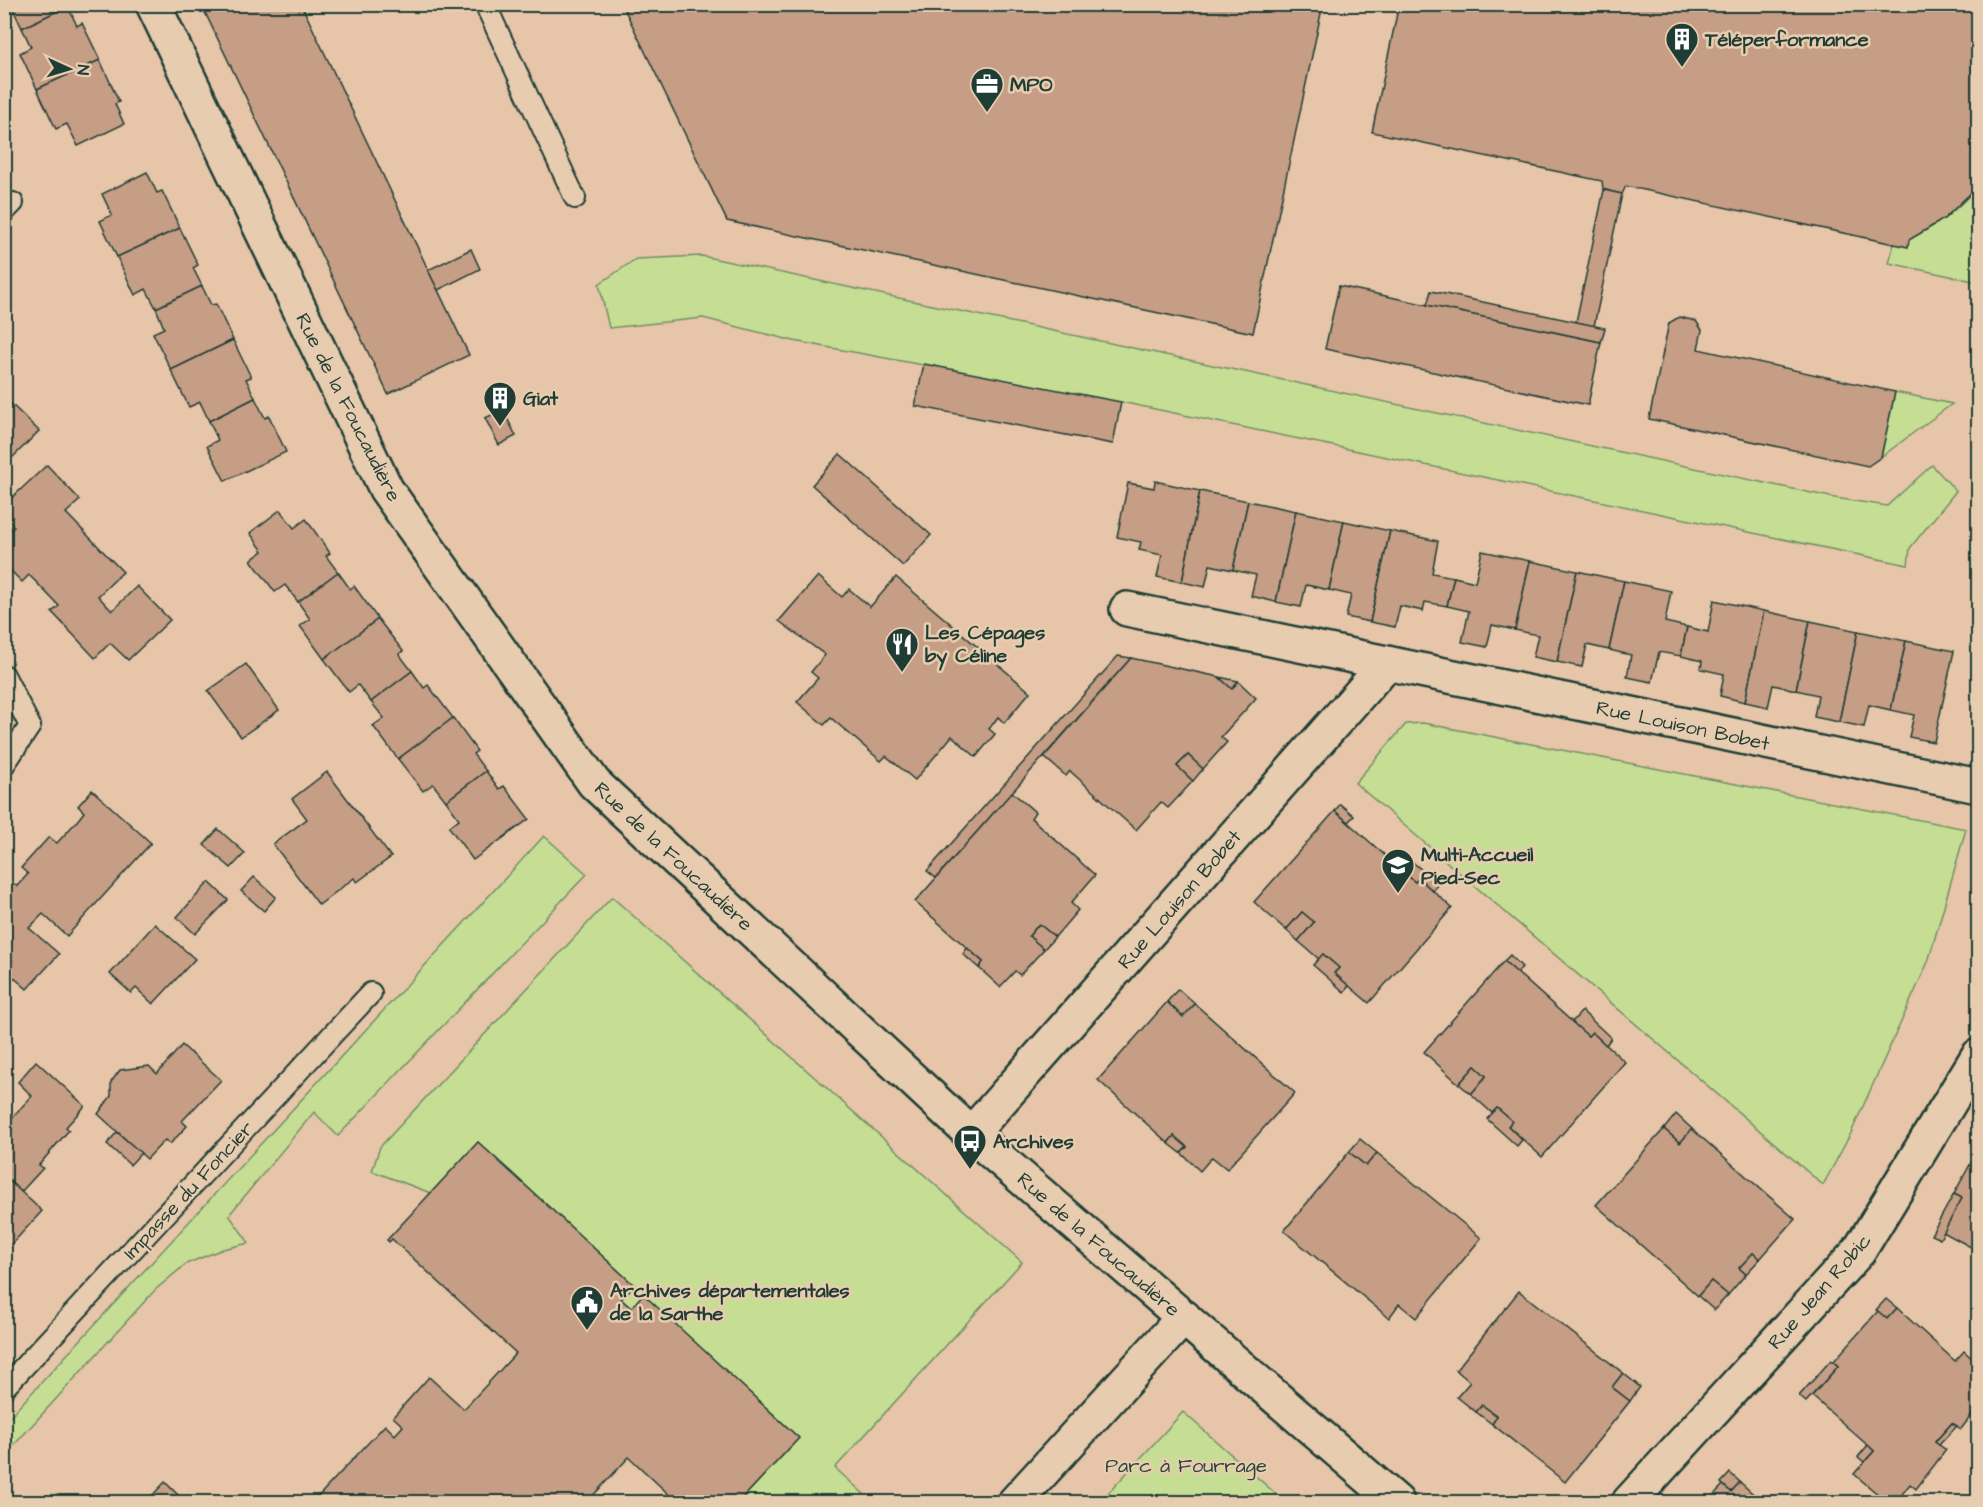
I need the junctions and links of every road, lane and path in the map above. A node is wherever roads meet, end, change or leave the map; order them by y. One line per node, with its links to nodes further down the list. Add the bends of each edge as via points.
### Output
1 (153, 4): 11 (street, Rue de la Foucaudière, via 386,489 594,783)
2 (485, 4): 3 (lane)
3 (575, 198)
4 (1127, 609): 5 (street, Rue Louison Bobet)
5 (1386, 663): 8 (street, Rue Louison Bobet); 11 (street, Rue Louison Bobet)
6 (4, 675): 7 (lane, via 30,726)
7 (4, 765)
8 (1978, 786)
9 (371, 993): 13 (lane, Impasse du Foncier)
10 (1978, 1056): 16 (street, Rue Jean Robic, via 1859,1251)
11 (971, 1134): 12 (street, Rue de la Foucaudière)
12 (1184, 1317): 14 (street); 15 (street, Rue de la Foucaudière)
13 (4, 1388)
14 (1015, 1503)
15 (1397, 1503)
16 (1629, 1503)

